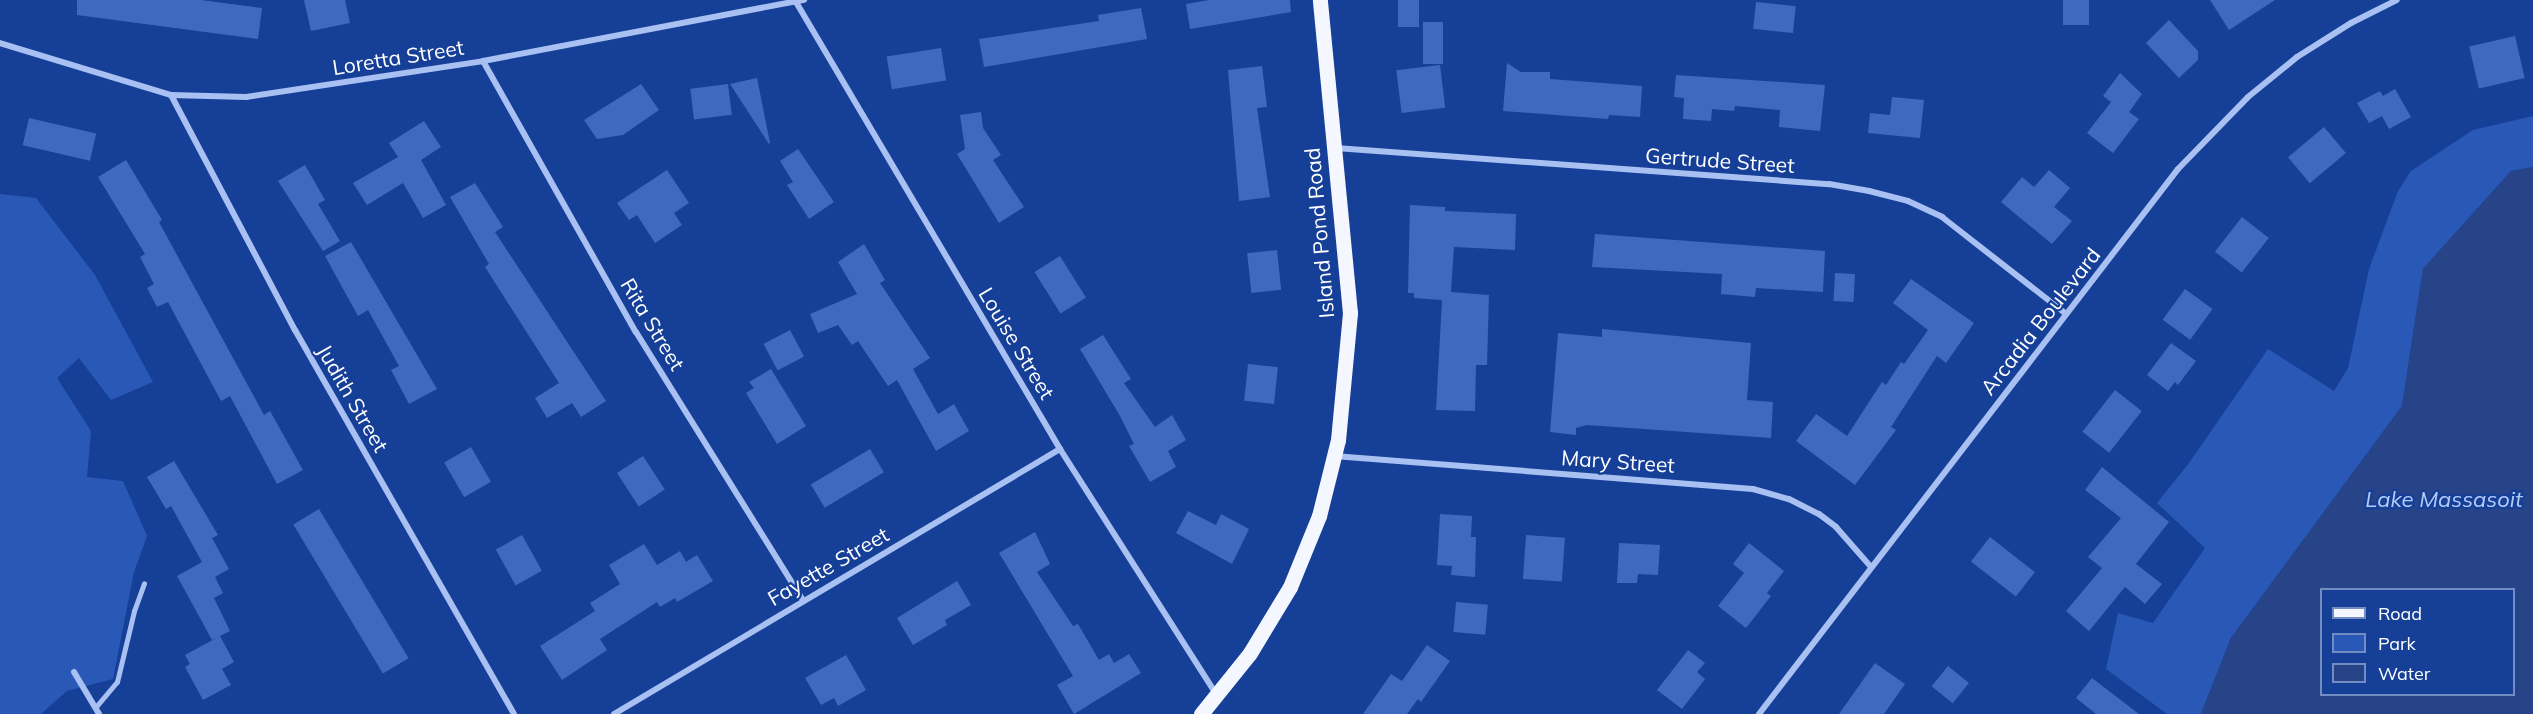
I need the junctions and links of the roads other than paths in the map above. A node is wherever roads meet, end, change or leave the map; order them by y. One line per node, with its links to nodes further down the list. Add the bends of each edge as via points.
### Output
1 (804, 0): 4 (street, Loretta Street)
2 (1320, 0): 8 (main road, Island Pond Road)
3 (2397, 0): 9 (street, Arcadia Boulevard, via 2323,39 2248,97 2178,169)
4 (796, 2): 6 (street, Loretta Street); 10 (street, Louise Street)
5 (0, 43): 7 (street, Loretta Street)
6 (483, 61): 7 (street, Loretta Street, via 268,95); 14 (street, Rita Street, via 636,332)
7 (171, 95): 18 (street, Judith Street, via 295,330)
8 (1332, 147): 9 (street, Gertrude Street, via 1828,184 1869,191 1908,201 1942,217); 11 (main road, Island Pond Road, via 1350,313)
9 (2066, 314): 12 (street, Arcadia Boulevard)
10 (1060, 449): 14 (street, Fayette Street); 16 (street, Louise Street)
11 (1334, 456): 12 (street, Mary Street, via 1765,492 1819,514 1836,527); 16 (main road, Island Pond Road, via 1320,516 1290,587 1250,652)
12 (1871, 567): 21 (street, Arcadia Boulevard)
13 (144, 584): 17 (lane, via 117,682)
14 (802, 599): 19 (street, Fayette Street)
15 (74, 672): 17 (street)
16 (1217, 695): 20 (main road, Island Pond Road)
17 (97, 711)
18 (514, 714)
19 (614, 714)
20 (1202, 714)
21 (1759, 714)

